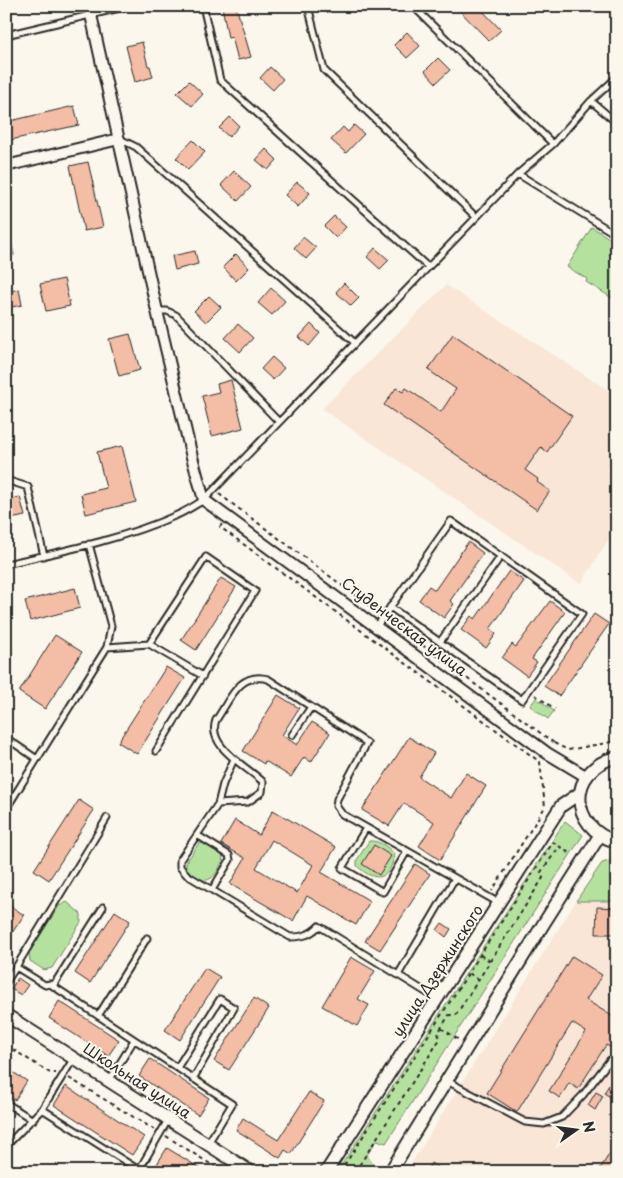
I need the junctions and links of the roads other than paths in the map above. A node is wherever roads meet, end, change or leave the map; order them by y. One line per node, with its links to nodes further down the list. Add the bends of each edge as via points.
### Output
1 (128, 6): 5 (lane)
2 (203, 6): 16 (lane, via 220,80)
3 (308, 6): 14 (lane, via 324,70)
4 (413, 6): 11 (lane)
5 (90, 11): 6 (lane); 10 (street)
6 (6, 35)
7 (617, 77): 8 (lane)
8 (591, 101): 9 (lane); 11 (lane)
9 (617, 123)
10 (119, 139): 12 (street); 17 (street); 18 (lane, via 136,147)
11 (553, 144): 13 (lane)
12 (6, 166)
13 (518, 174): 14 (lane); 15 (lane)
14 (476, 217): 16 (lane)
15 (617, 235)
16 (428, 267): 18 (lane)
17 (157, 311): 19 (lane, via 167,311 176,316); 23 (street)
18 (355, 343): 19 (lane)
19 (279, 422): 23 (lane)
20 (6, 480): 21 (lane)
21 (14, 482): 22 (lane); 25 (lane, via 28,487)
22 (6, 484)
23 (204, 500): 24 (lane, via 179,515); 29 (street, Студенческая улица)
24 (89, 544): 25 (lane); 32 (lane, via 111,626)
25 (44, 556): 27 (lane)
26 (501, 556): 28 (lane, via 451,521); 30 (lane); 30 (lane, via 582,614 522,700)
27 (6, 564)
28 (390, 608): 29 (lane); 30 (lane)
29 (377, 626): 41 (street, Студенческая улица, via 547,753)
30 (440, 642)
31 (150, 644): 32 (lane); 33 (lane); 33 (lane, via 206,557 255,591)
32 (107, 647): 39 (lane)
33 (203, 676): 37 (lane)
34 (311, 708): 35 (lane); 40 (lane, via 268,679 258,676 241,683 214,727 214,735); 46 (lane, via 367,743 337,798 336,806 342,814)
35 (292, 735)
36 (6, 738): 39 (lane)
37 (156, 751)
38 (617, 757): 41 (street, via 598,764)
39 (37, 759): 44 (lane)
40 (234, 759): 43 (lane); 43 (lane, via 263,782 262,792 248,802)
41 (587, 776): 42 (street)
42 (580, 793): 48 (street, via 585,819); 53 (street, улица Дзержинского, via 561,806)
43 (218, 804): 47 (lane)
44 (6, 809)
45 (107, 818): 56 (lane)
46 (366, 828): 50 (lane); 50 (lane, via 342,868 383,892)
47 (197, 835): 52 (lane, via 180,860 180,867); 52 (lane, via 229,855 230,860)
48 (600, 835): 49 (street); 68 (street)
49 (617, 842)
50 (407, 851): 51 (lane)
51 (455, 878): 53 (lane); 57 (lane)
52 (212, 890): 57 (lane, via 290,937 312,933 319,926)
53 (499, 903): 60 (street, улица Дзержинского)
54 (102, 907): 59 (lane)
55 (147, 938): 62 (lane)
56 (16, 967): 58 (lane); 59 (lane)
57 (398, 975): 60 (lane)
58 (6, 982)
59 (52, 986): 62 (lane)
60 (438, 999): 78 (street, улица Дзержинского)
61 (6, 1015): 64 (street, Школьная улица)
62 (98, 1016): 63 (lane)
63 (134, 1040): 66 (lane); 69 (lane)
64 (74, 1058): 69 (street, Школьная улица); 71 (lane)
65 (617, 1058): 68 (lane, via 610,1060 584,1095 562,1117 544,1124 525,1122)
66 (177, 1068): 67 (lane); 67 (lane, via 220,999 234,1008)
67 (193, 1078): 74 (lane, via 232,1104)
68 (447, 1080): 79 (street)
69 (109, 1081): 73 (street, Школьная улица)
70 (6, 1103): 72 (lane)
71 (42, 1109): 72 (lane); 76 (lane)
72 (32, 1120): 75 (lane)
73 (168, 1120): 74 (street, Школьная улица); 76 (lane)
74 (207, 1145): 77 (street, Школьная улица)
75 (6, 1146)
76 (139, 1171)
77 (250, 1172)
78 (326, 1172)
79 (390, 1172)

